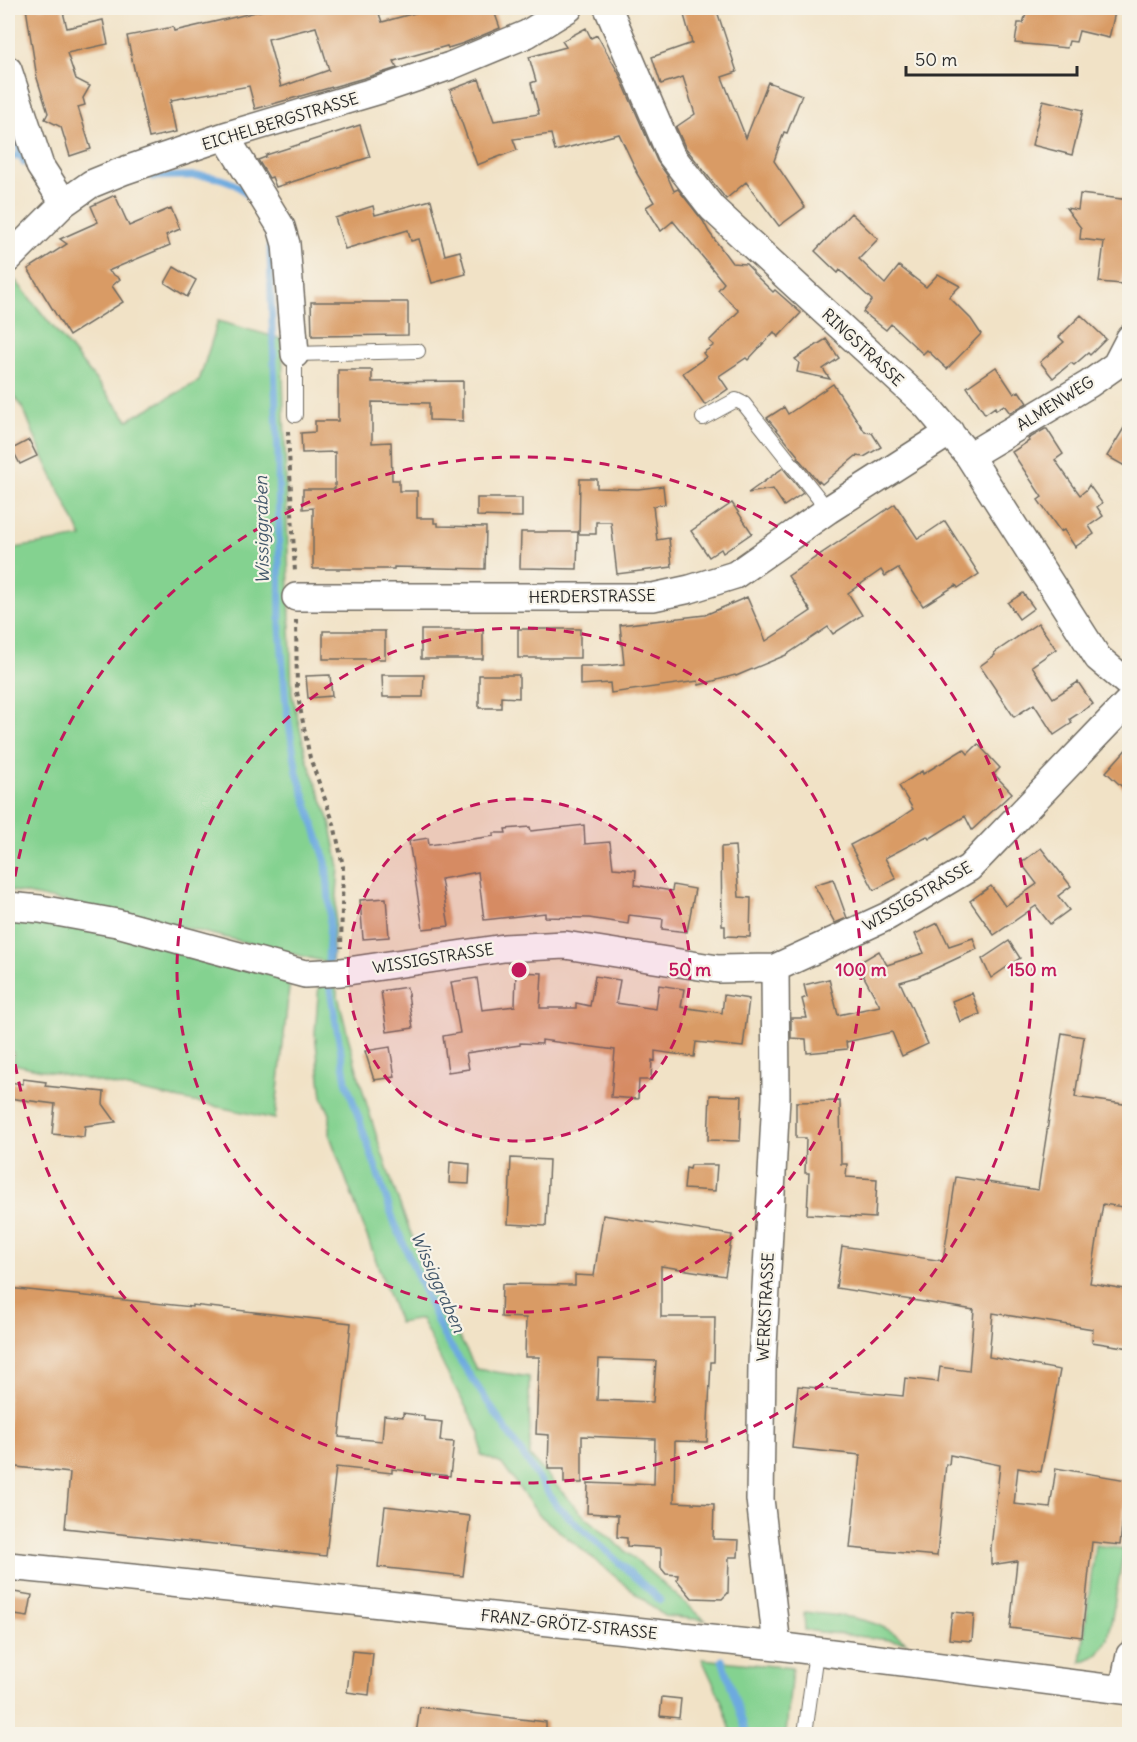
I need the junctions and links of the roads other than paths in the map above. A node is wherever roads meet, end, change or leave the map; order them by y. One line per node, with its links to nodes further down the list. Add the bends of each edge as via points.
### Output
1 (569, 8): 4 (street, EICHELBERGSTRASSE, via 527,34 450,66)
2 (608, 8): 12 (street, RINGSTRASSE, via 672,155 712,208 926,405)
3 (8, 70): 5 (street, via 40,166)
4 (225, 136): 5 (street, EICHELBERGSTRASSE, via 91,184); 9 (street, via 281,227 286,244)
5 (64, 203): 6 (street, EICHELBERGSTRASSE)
6 (8, 259)
7 (1130, 338): 13 (street, ALMENWEG, via 1116,364 1089,384)
8 (418, 351): 9 (lane)
9 (295, 354): 10 (lane)
10 (295, 415)
11 (703, 418): 14 (lane, via 736,400 744,404)
12 (950, 432): 13 (street, RINGSTRASSE); 14 (street, HERDERSTRASSE)
13 (969, 456): 16 (street, RINGSTRASSE, via 1098,658)
14 (828, 510): 15 (street, HERDERSTRASSE, via 735,575 653,597)
15 (296, 597)
16 (1130, 685)
17 (1130, 700): 19 (street, WISSIGSTRASSE, via 969,868 888,916)
18 (8, 906): 19 (street, WISSIGSTRASSE, via 117,923 305,974 504,948 565,945 718,969)
19 (775, 968): 21 (street, WERKSTRASSE, via 776,1097 762,1365 760,1500)
20 (8, 1566): 21 (street, FRANZ-GRÖTZ-STRASSE)
21 (777, 1646): 22 (street, FRANZ-GRÖTZ-STRASSE)
22 (816, 1652): 24 (street, FRANZ-GRÖTZ-STRASSE); 25 (lane)
23 (1130, 1655): 24 (street)
24 (1126, 1690)
25 (805, 1734)

